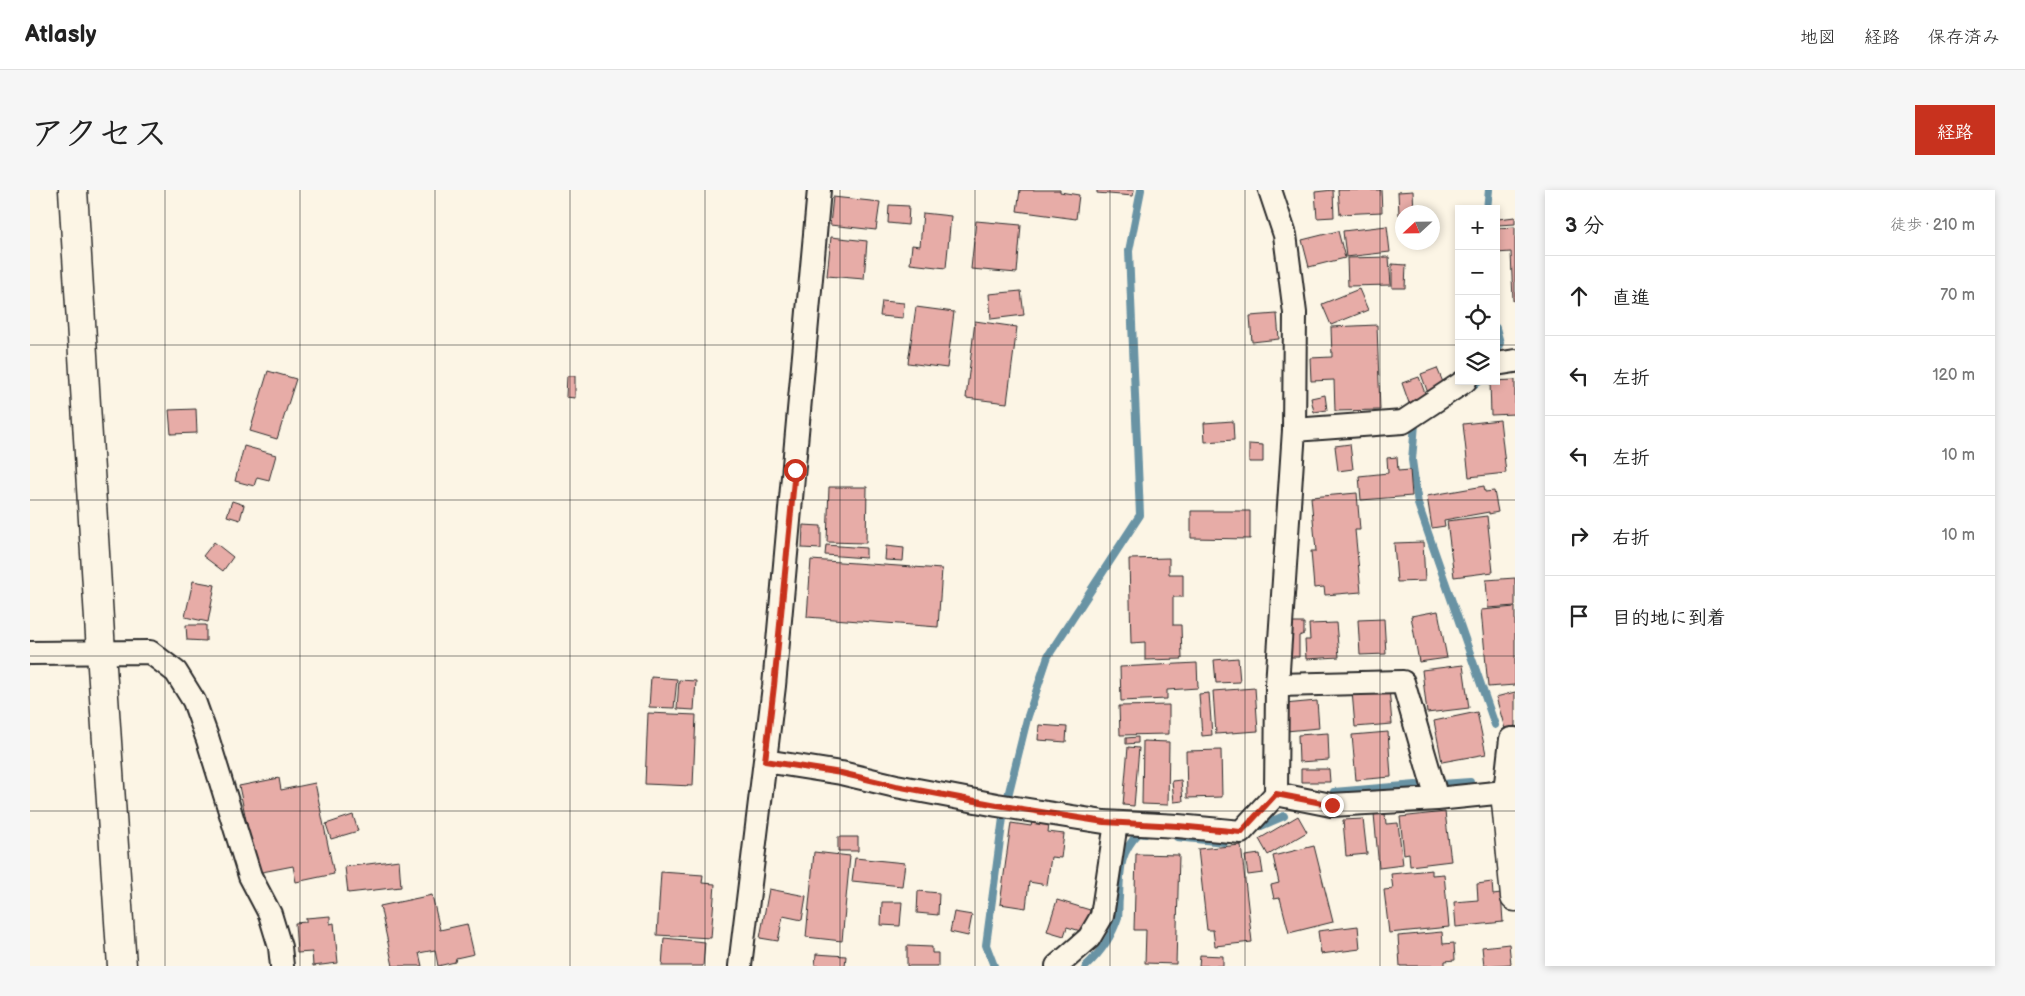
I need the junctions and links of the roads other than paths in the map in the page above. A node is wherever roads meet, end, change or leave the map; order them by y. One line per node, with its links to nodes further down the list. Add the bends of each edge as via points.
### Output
1 (73, 190): 8 (street)
2 (819, 190): 12 (street)
3 (1270, 190): 7 (street, via 1285,235 1295,313)
4 (1515, 361): 5 (street)
5 (1500, 363)
6 (1459, 385): 7 (street, via 1403,422)
7 (1294, 430): 10 (street)
8 (101, 652): 9 (street); 18 (street); 19 (street, via 150,652 176,672 194,701 250,876 270,914)
9 (30, 653)
10 (1277, 685): 14 (street); 15 (street, via 1403,682)
11 (1515, 739): 13 (street, via 1511,739)
12 (765, 761): 16 (street, via 997,805); 20 (street)
13 (1505, 792): 15 (street); 17 (street)
14 (1276, 794): 15 (street, via 1332,805); 16 (street, via 1241,832)
15 (1437, 799)
16 (1116, 823): 21 (street, via 1102,916 1089,938)
17 (1515, 897)
18 (122, 966)
19 (282, 966)
20 (740, 966)
21 (1057, 966)

